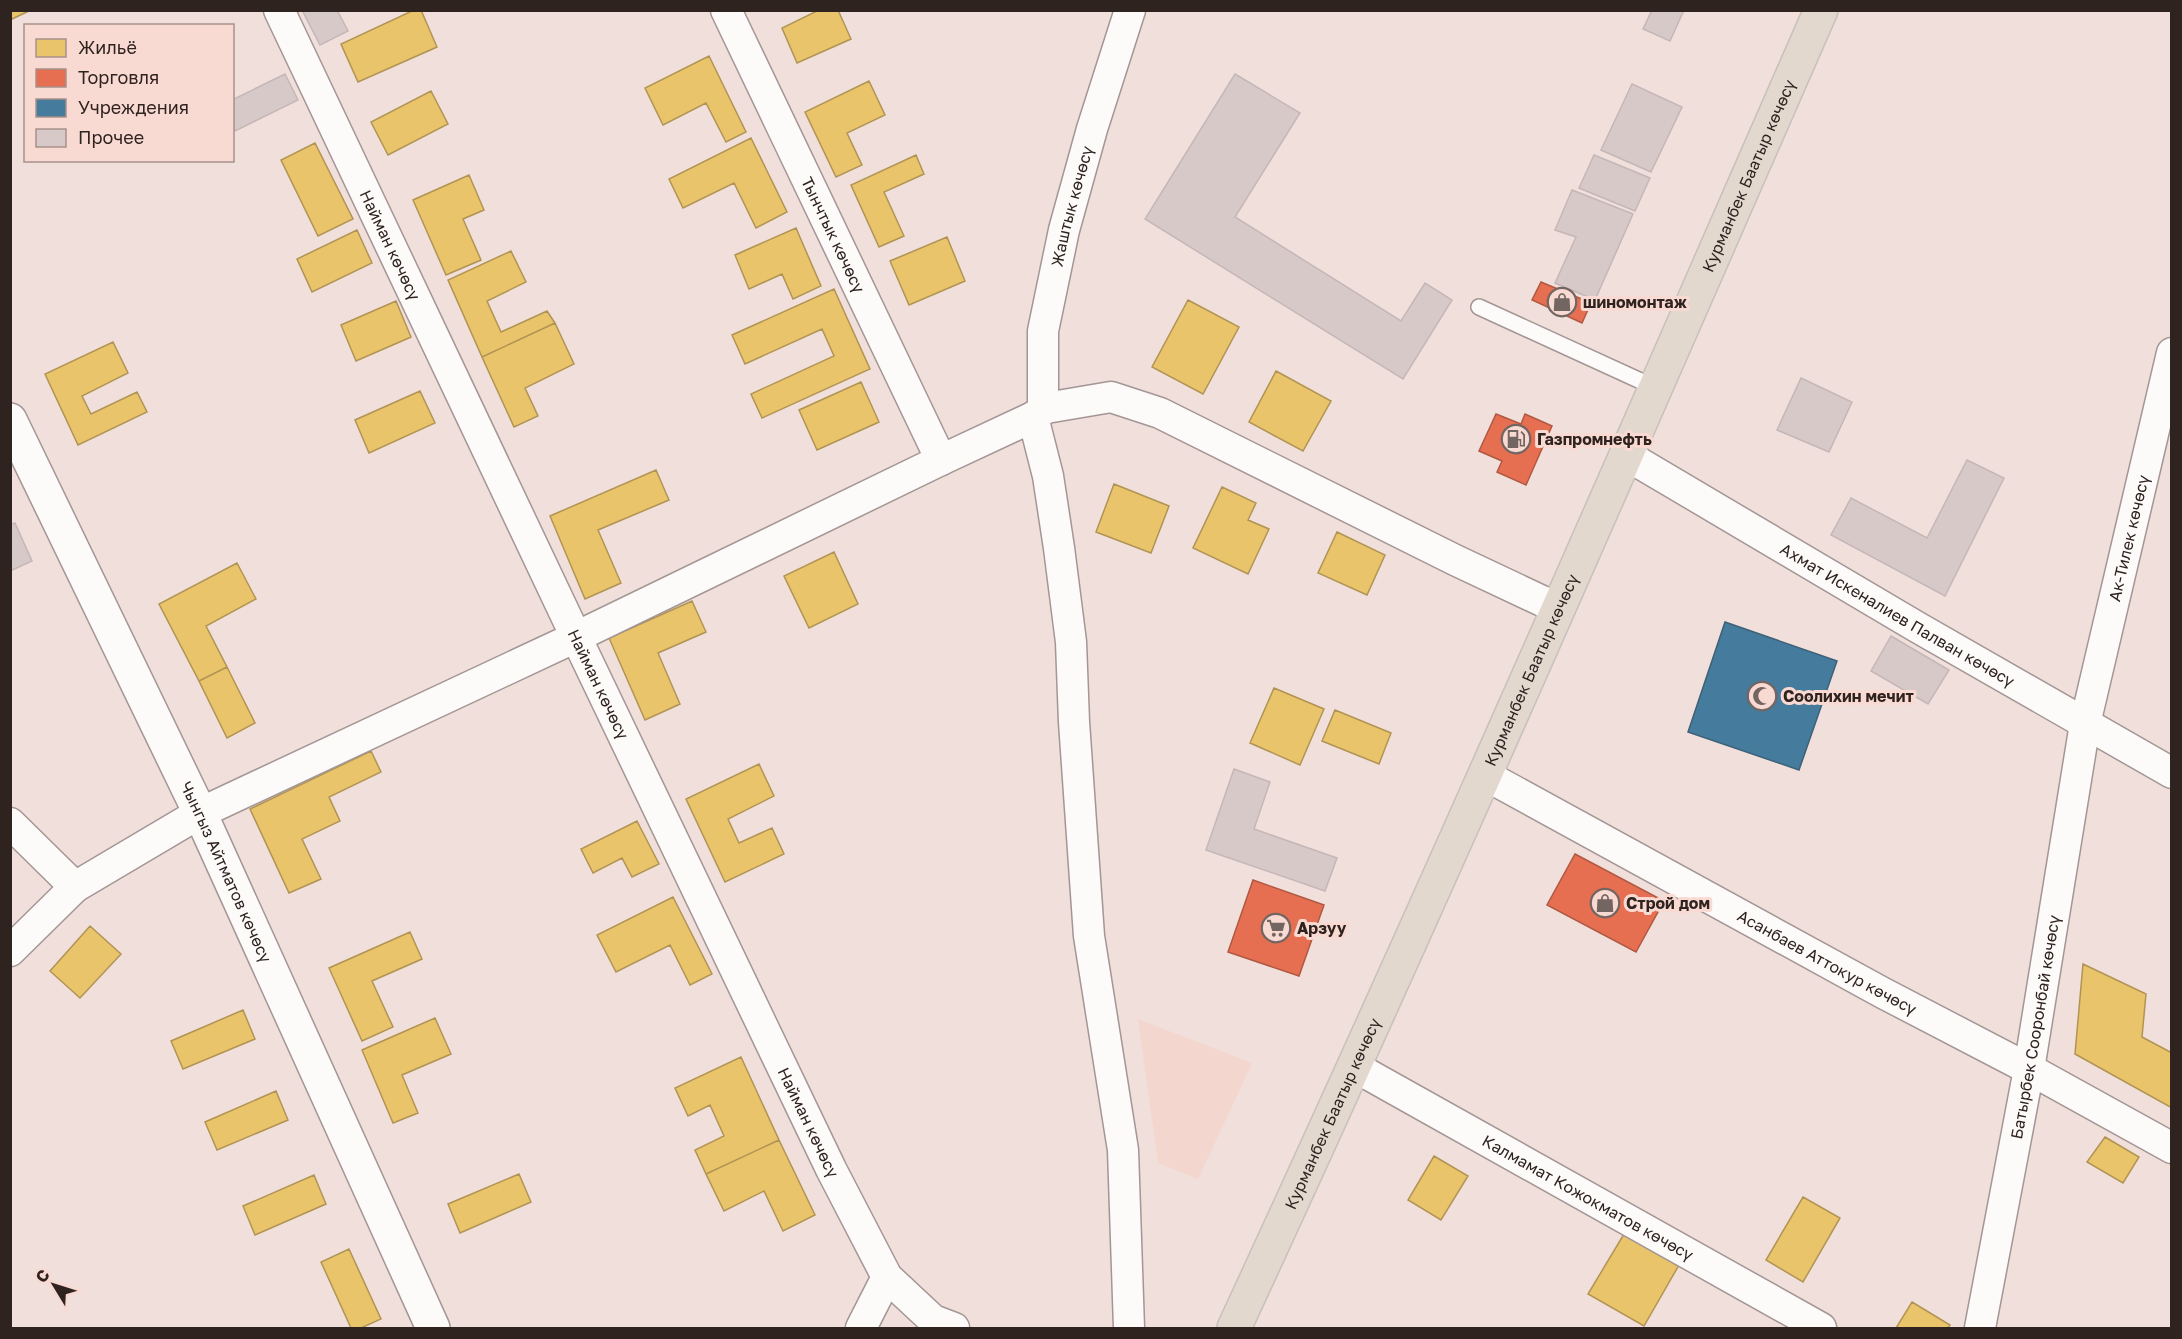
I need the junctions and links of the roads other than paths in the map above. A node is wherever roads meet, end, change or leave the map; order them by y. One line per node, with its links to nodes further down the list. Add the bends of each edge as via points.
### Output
1 (279, 10): 14 (street, Найман көчөсү)
2 (726, 10): 12 (street, Тынчтык көчөсү)
3 (1130, 10): 9 (street, Жаштык көчөсү, via 1064,230 1043,331)
4 (1821, 10): 7 (highway, Курманбек Баатыр көчөсү)
5 (1479, 308): 7 (lane)
6 (2172, 353): 8 (street, Ак-Тилек көчөсү)
7 (1656, 388): 11 (highway, Курманбек Баатыр көчөсү)
8 (2167, 391): 15 (street, Ак-Тилек көчөсү)
9 (1038, 413): 12 (street); 13 (street, via 1111,397 1160,413); 29 (street, Жаштык көчөсү, via 1071,642 1089,936 1123,1150)
10 (10, 420): 18 (main road, Чынгыз Айтматов көчөсү)
11 (1626, 455): 13 (highway, Курманбек Баатыр көчөсү); 15 (street, Ахмат Искеналиев Палван көчөсү)
12 (940, 460): 14 (street)
13 (1559, 609): 17 (highway, Курманбек Баатыр көчөсү)
14 (576, 637): 18 (street); 25 (street, Найман көчөсү, via 831,1169)
15 (2085, 724): 16 (street, Ахмат Искеналиев Палван көчөсү); 23 (street, Батырбек Сооронбай көчөсү)
16 (2172, 773)
17 (1485, 775): 22 (highway, Курманбек Баатыр көчөсү); 23 (street, Асанбаев Аттокур көчөсү)
18 (200, 813): 20 (street); 26 (main road, Чынгыз Айтматов көчөсү)
19 (10, 823): 20 (street)
20 (75, 887): 21 (street)
21 (10, 951)
22 (1355, 1067): 30 (highway, Курманбек Баатыр көчөсү); 31 (street, Калмамат Кожокматов көчөсү)
23 (2029, 1069): 24 (street, Асанбаев Аттокур көчөсү); 32 (street, Батырбек Сооронбай көчөсү)
24 (2172, 1148)
25 (887, 1277): 27 (street); 28 (street, Найман көчөсү, via 933,1320)
26 (433, 1329)
27 (861, 1329)
28 (954, 1329)
29 (1129, 1329)
30 (1234, 1329)
31 (1821, 1329)
32 (1980, 1329)

